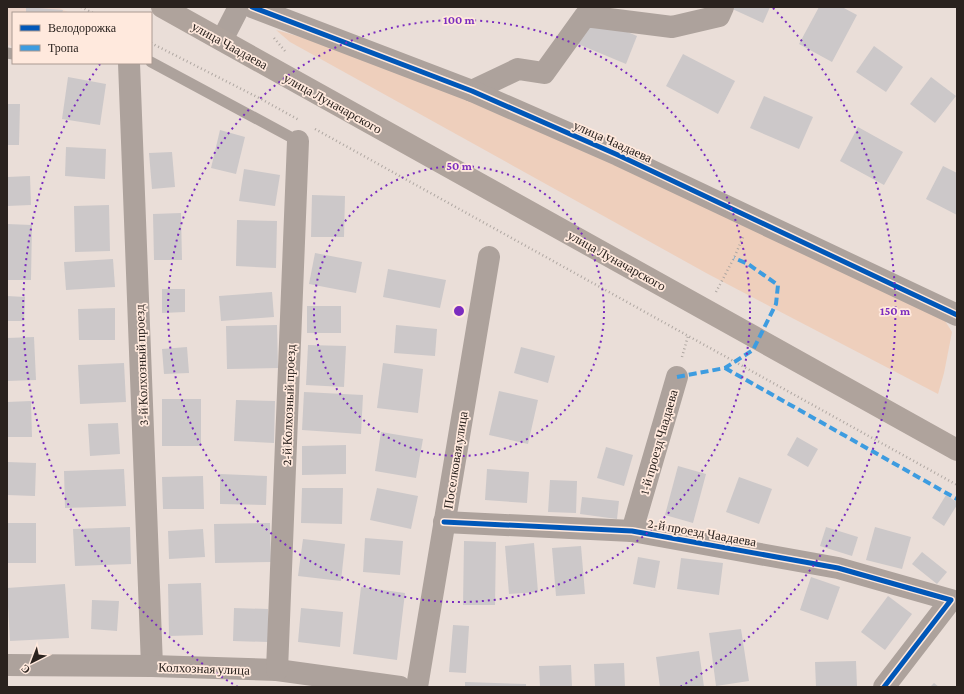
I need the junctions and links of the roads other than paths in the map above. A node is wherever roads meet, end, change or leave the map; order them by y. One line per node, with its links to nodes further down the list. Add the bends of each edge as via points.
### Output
1 (162, 7): 5 (main road, улица Чаадаева)
2 (239, 7): 5 (street)
3 (252, 7): 9 (street, улица Чаадаева)
4 (723, 7): 9 (street, via 719,16 672,27 585,16 544,73 518,69)
5 (222, 40): 8 (main road, улица Чаадаева)
6 (152, 62): 10 (lane)
7 (129, 64): 18 (street, 3-й Колхозный проезд)
8 (276, 71): 14 (main road, улица Луначарского)
9 (472, 91): 12 (street, улица Чаадаева, via 618,155)
10 (303, 130): 19 (street, 2-й Колхозный проезд)
11 (489, 257): 15 (street, Поселковая улица)
12 (957, 315)
13 (677, 377): 16 (street, 1-й проезд Чаадаева)
14 (957, 450)
15 (444, 522): 16 (street, 2-й проезд Чаадаева); 21 (street, Поселковая улица)
16 (632, 531): 22 (street, 2-й проезд Чаадаева, via 838,568 951,600)
17 (7, 665): 18 (street, Колхозная улица)
18 (152, 666): 19 (street, Колхозная улица)
19 (277, 670): 20 (street, Колхозная улица)
20 (400, 687)
21 (418, 687)
22 (884, 687)

